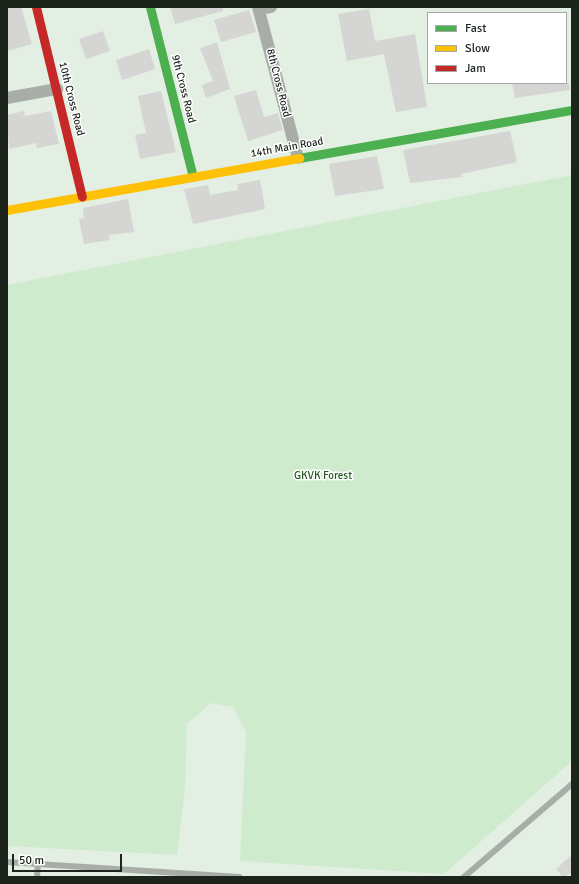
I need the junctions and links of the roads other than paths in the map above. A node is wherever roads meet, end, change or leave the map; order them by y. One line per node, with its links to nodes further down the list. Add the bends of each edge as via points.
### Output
1 (36, 7): 5 (street, 10th Cross Road)
2 (150, 7): 9 (street, 9th Cross Road)
3 (272, 7): 4 (street)
4 (259, 8): 8 (street, 8th Cross Road)
5 (57, 89): 6 (street); 10 (street, 10th Cross Road)
6 (7, 98)
7 (572, 110): 8 (street, 14th Main Road)
8 (298, 158): 9 (street, 14th Main Road)
9 (193, 177): 10 (street, 14th Main Road)
10 (82, 197): 11 (street, 14th Main Road)
11 (7, 210)
12 (572, 784): 18 (lane)
13 (7, 862): 14 (lane)
14 (38, 864): 15 (lane); 16 (lane)
15 (135, 874): 17 (lane)
16 (37, 877)
17 (240, 877)
18 (464, 877)

